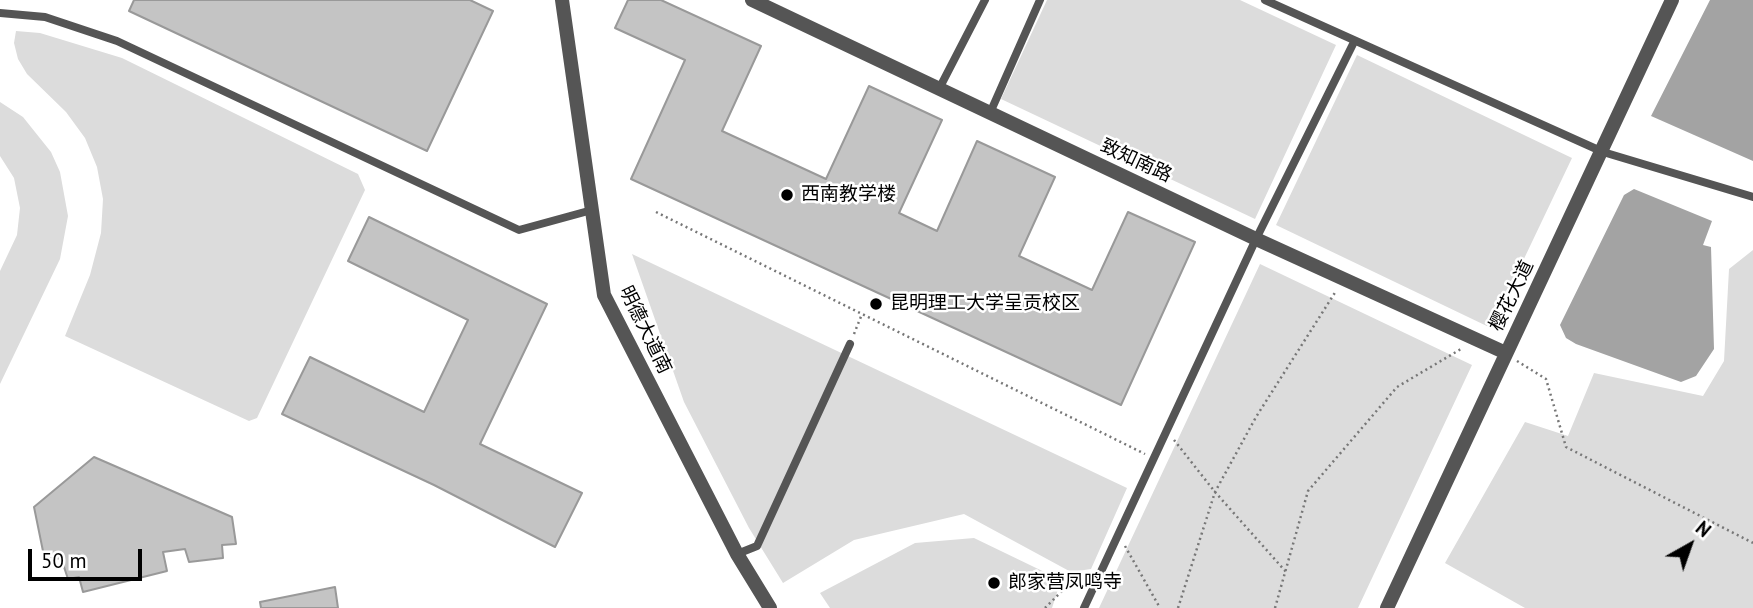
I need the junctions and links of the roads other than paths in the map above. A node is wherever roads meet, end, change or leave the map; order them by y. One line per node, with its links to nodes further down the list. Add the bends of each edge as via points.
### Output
1 (562, 0): 13 (street, 明德大道南)
2 (752, 0): 9 (street, 致知南路)
3 (985, 0): 9 (lane)
4 (1040, 0): 10 (lane)
5 (1265, 0): 8 (lane)
6 (1672, 0): 11 (street, 樱花大道)
7 (0, 13): 13 (lane, via 45,17 117,41 519,230)
8 (1354, 42): 11 (lane); 14 (lane)
9 (939, 89): 10 (street, 致知南路)
10 (990, 113): 14 (street, 致知南路)
11 (1603, 152): 12 (lane); 16 (street, 樱花大道)
12 (1753, 197)
13 (592, 211): 17 (street, 明德大道南, via 604,295)
14 (1256, 239): 16 (street, 致知南路); 19 (lane)
15 (850, 344): 17 (lane, via 757,546)
16 (1506, 353): 20 (street, 樱花大道)
17 (737, 554): 18 (street, 明德大道南)
18 (770, 608)
19 (1084, 608)
20 (1387, 608)

